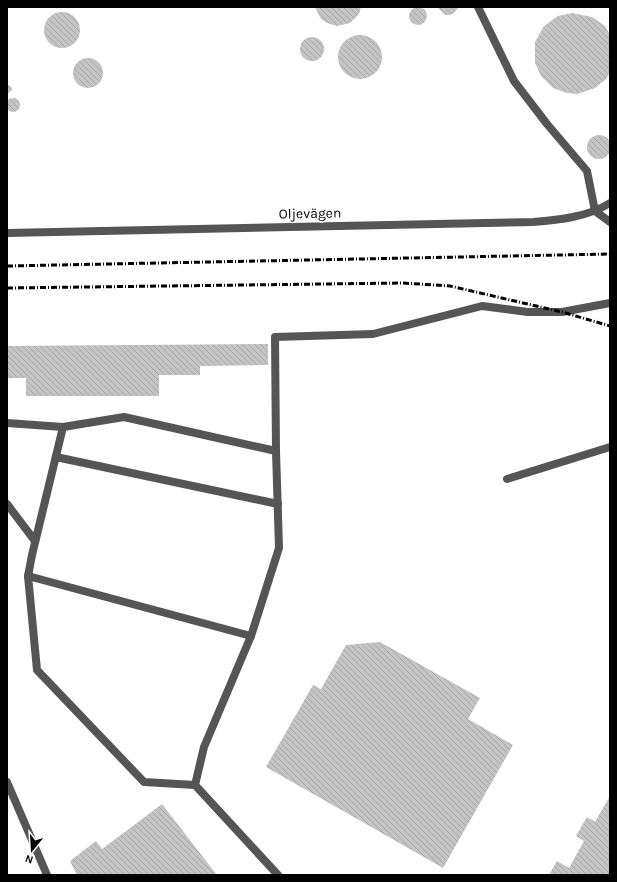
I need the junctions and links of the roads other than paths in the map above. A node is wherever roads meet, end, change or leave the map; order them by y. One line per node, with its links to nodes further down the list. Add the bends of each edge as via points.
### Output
1 (478, 7): 3 (street, via 514,81 586,171)
2 (610, 203): 3 (street, Oljevägen)
3 (595, 211): 4 (street); 5 (street, Oljevägen, via 556,220 533,222)
4 (610, 222)
5 (7, 233)
6 (610, 303): 10 (street, via 562,312 528,312 482,306 373,334 275,337)
7 (7, 423): 8 (street)
8 (63, 427): 10 (street, via 124,416); 11 (street)
9 (610, 447): 12 (street)
10 (276, 451): 14 (street)
11 (56, 457): 14 (street); 15 (street)
12 (507, 478)
13 (7, 504): 15 (street)
14 (278, 504): 17 (street, via 279,548)
15 (35, 541): 16 (street)
16 (28, 576): 17 (street); 19 (street, via 37,670 144,782)
17 (251, 636): 19 (street, via 204,747)
18 (7, 782): 20 (street)
19 (195, 785): 21 (street)
20 (47, 875)
21 (278, 875)

